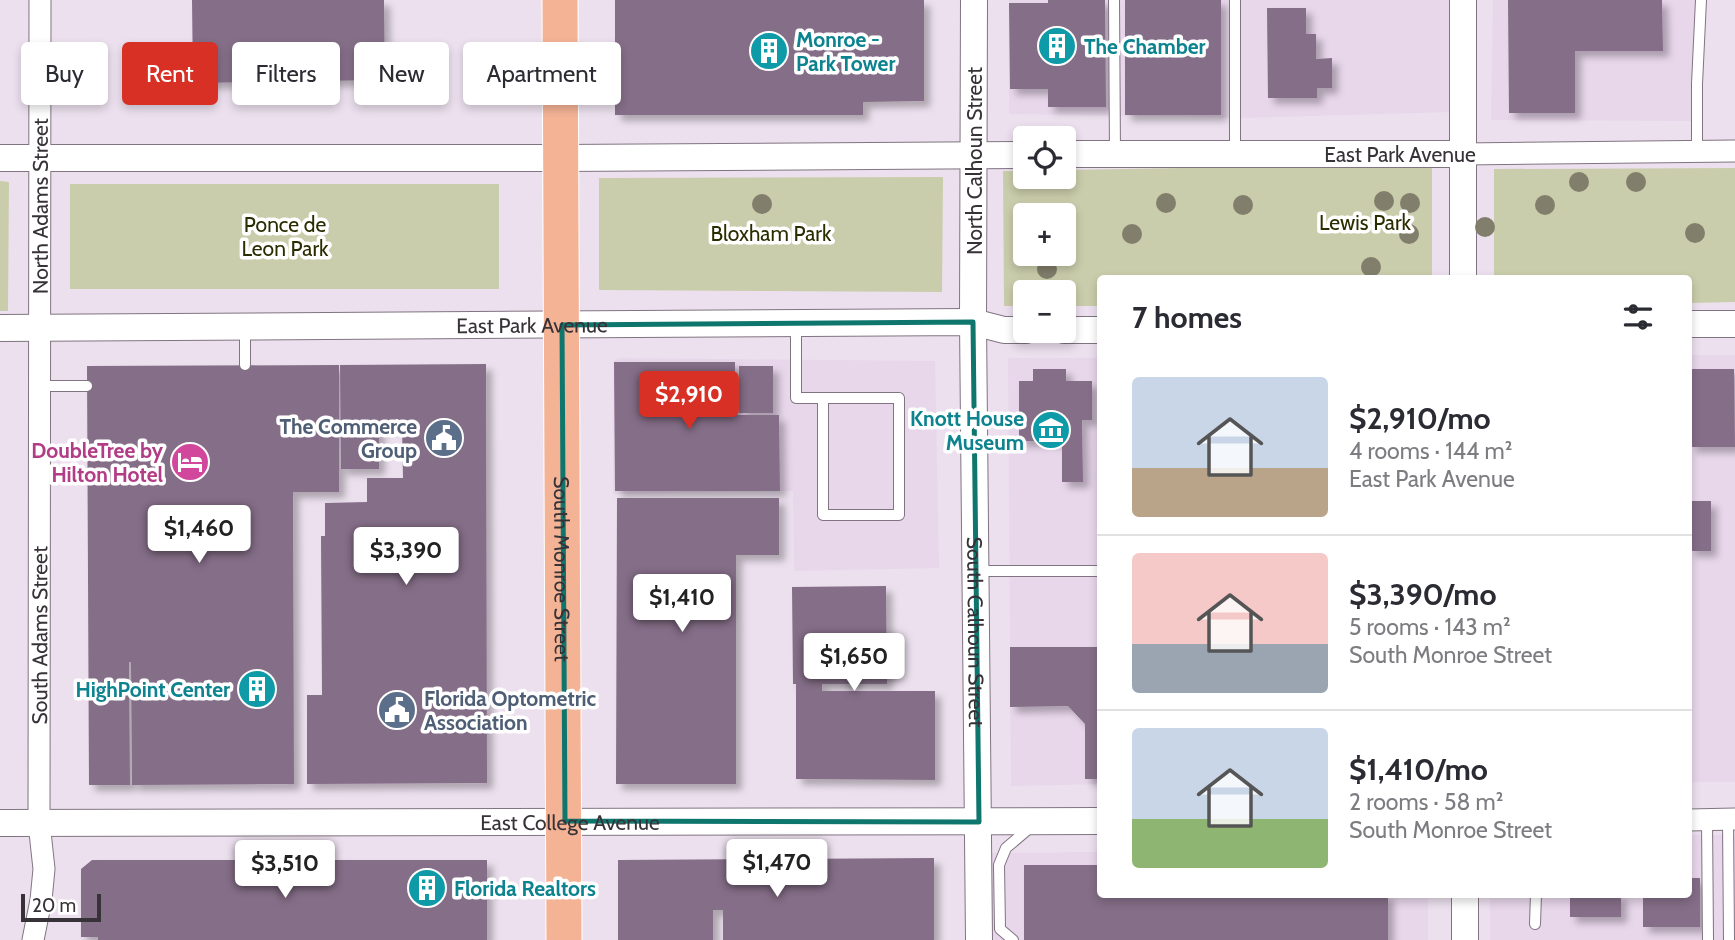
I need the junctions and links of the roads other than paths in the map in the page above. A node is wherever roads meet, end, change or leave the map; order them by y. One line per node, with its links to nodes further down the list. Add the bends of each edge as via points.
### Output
1 (40, 0): 17 (street, North Adams Street)
2 (560, 0): 18 (main road, South Monroe Street)
3 (974, 0): 13 (street, North Calhoun Street)
4 (1114, 0): 10 (lane)
5 (1235, 0): 11 (lane)
6 (1463, 0): 12 (street)
7 (1701, 0): 9 (lane)
8 (1735, 151): 9 (street, East Park Avenue)
9 (1697, 152): 12 (street, East Park Avenue)
10 (1115, 154): 11 (street, East Park Avenue); 15 (street, East Park Avenue)
11 (1235, 154): 12 (street, East Park Avenue)
12 (1463, 154): 19 (street)
13 (974, 155): 14 (street); 18 (street); 20 (street, North Calhoun Street)
14 (1013, 155)
15 (1076, 155)
16 (0, 158): 17 (street)
17 (39, 158): 18 (street); 27 (street, North Adams Street)
18 (561, 158): 24 (main road, South Monroe Street)
19 (1463, 275)
20 (974, 322): 21 (street, East Park Avenue); 28 (street, East Park Avenue); 35 (street, South Calhoun Street)
21 (796, 323): 24 (street, East Park Avenue); 34 (lane, via 796,398)
22 (1692, 324): 23 (street)
23 (1735, 324)
24 (562, 325): 25 (street, East Park Avenue); 38 (main road, South Monroe Street)
25 (245, 327): 27 (street, East Park Avenue); 31 (lane)
26 (0, 328): 27 (street, East Park Avenue)
27 (38, 328): 32 (street, South Adams Street)
28 (1013, 330)
29 (1076, 330): 30 (street)
30 (1097, 330)
31 (245, 365)
32 (38, 386): 33 (lane); 41 (street, South Adams Street)
33 (87, 386)
34 (823, 399): 34 (lane, via 823,515 900,515 899,398)
35 (976, 571): 36 (lane); 42 (street, South Calhoun Street)
36 (1097, 571)
37 (1715, 819): 52 (lane); 53 (lane)
38 (565, 821): 41 (street, East College Avenue); 42 (street, East College Avenue); 48 (main road, South Monroe Street)
39 (1097, 821): 43 (street, East College Avenue)
40 (0, 822): 41 (street, East College Avenue)
41 (39, 822): 47 (street, South Adams Street, via 44,869)
42 (979, 822): 43 (street, East College Avenue); 49 (street, South Calhoun Street)
43 (1037, 822): 50 (lane, via 1006,848 999,865 1000,929)
44 (1465, 898): 51 (street)
45 (1536, 898): 46 (lane)
46 (1535, 924)
47 (33, 940)
48 (564, 940)
49 (979, 940)
50 (1013, 940)
51 (1465, 940)
52 (1708, 940)
53 (1729, 940)

